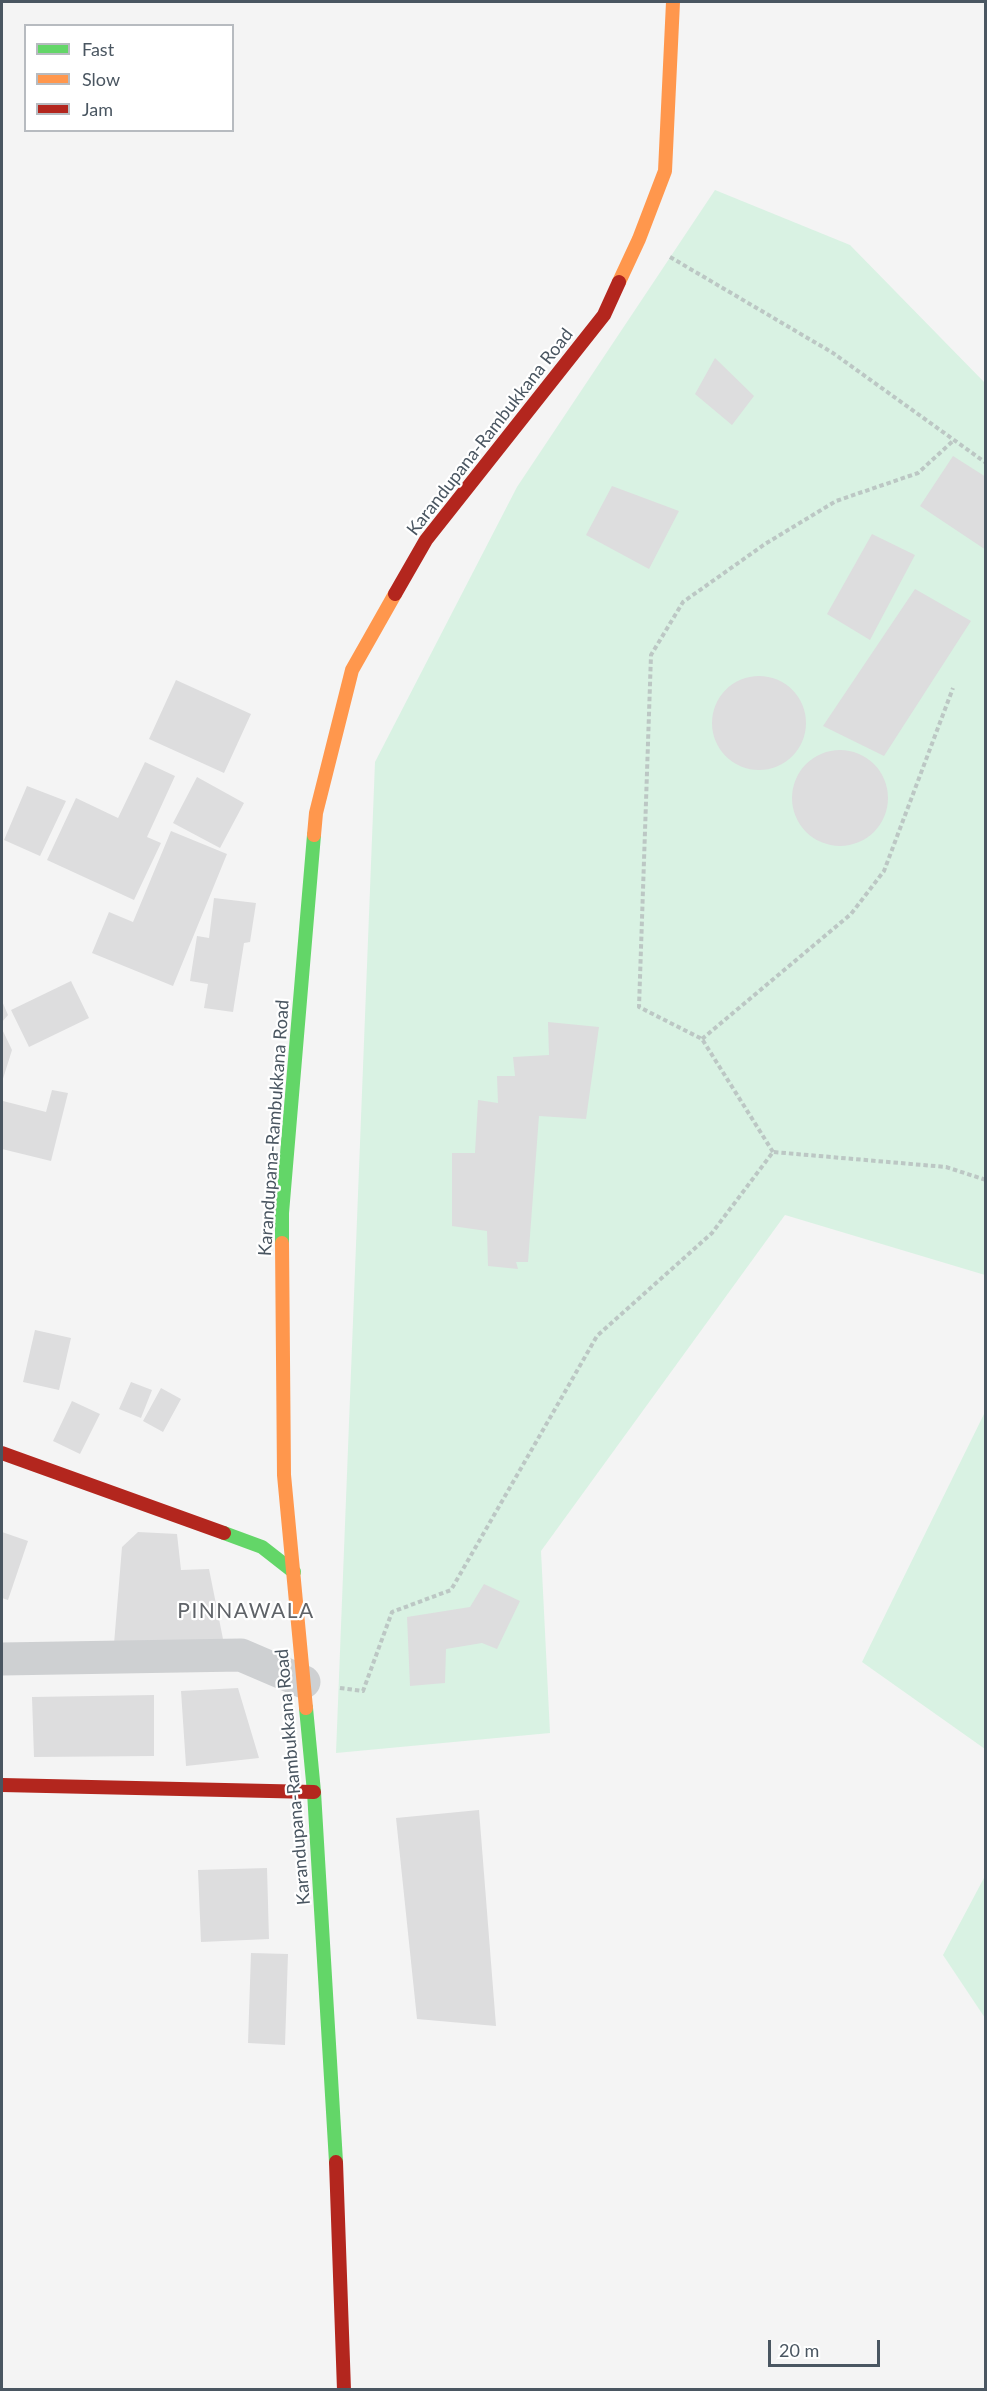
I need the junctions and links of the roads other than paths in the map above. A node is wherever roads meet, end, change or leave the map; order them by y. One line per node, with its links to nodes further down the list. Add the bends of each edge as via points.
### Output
1 (673, 2): 3 (main road, Karandupana-Rambukkana Road, via 664,171 639,239 604,315 426,540 352,670 316,813 282,1213 284,1475)
2 (2, 1453): 3 (main road, via 262,1547)
3 (294, 1572): 5 (main road, Karandupana-Rambukkana Road)
4 (2, 1659): 5 (street, via 241,1654)
5 (304, 1682): 7 (main road, Karandupana-Rambukkana Road)
6 (2, 1785): 7 (main road)
7 (314, 1792): 8 (main road, Karandupana-Rambukkana Road, via 334,2111)
8 (344, 2390)

